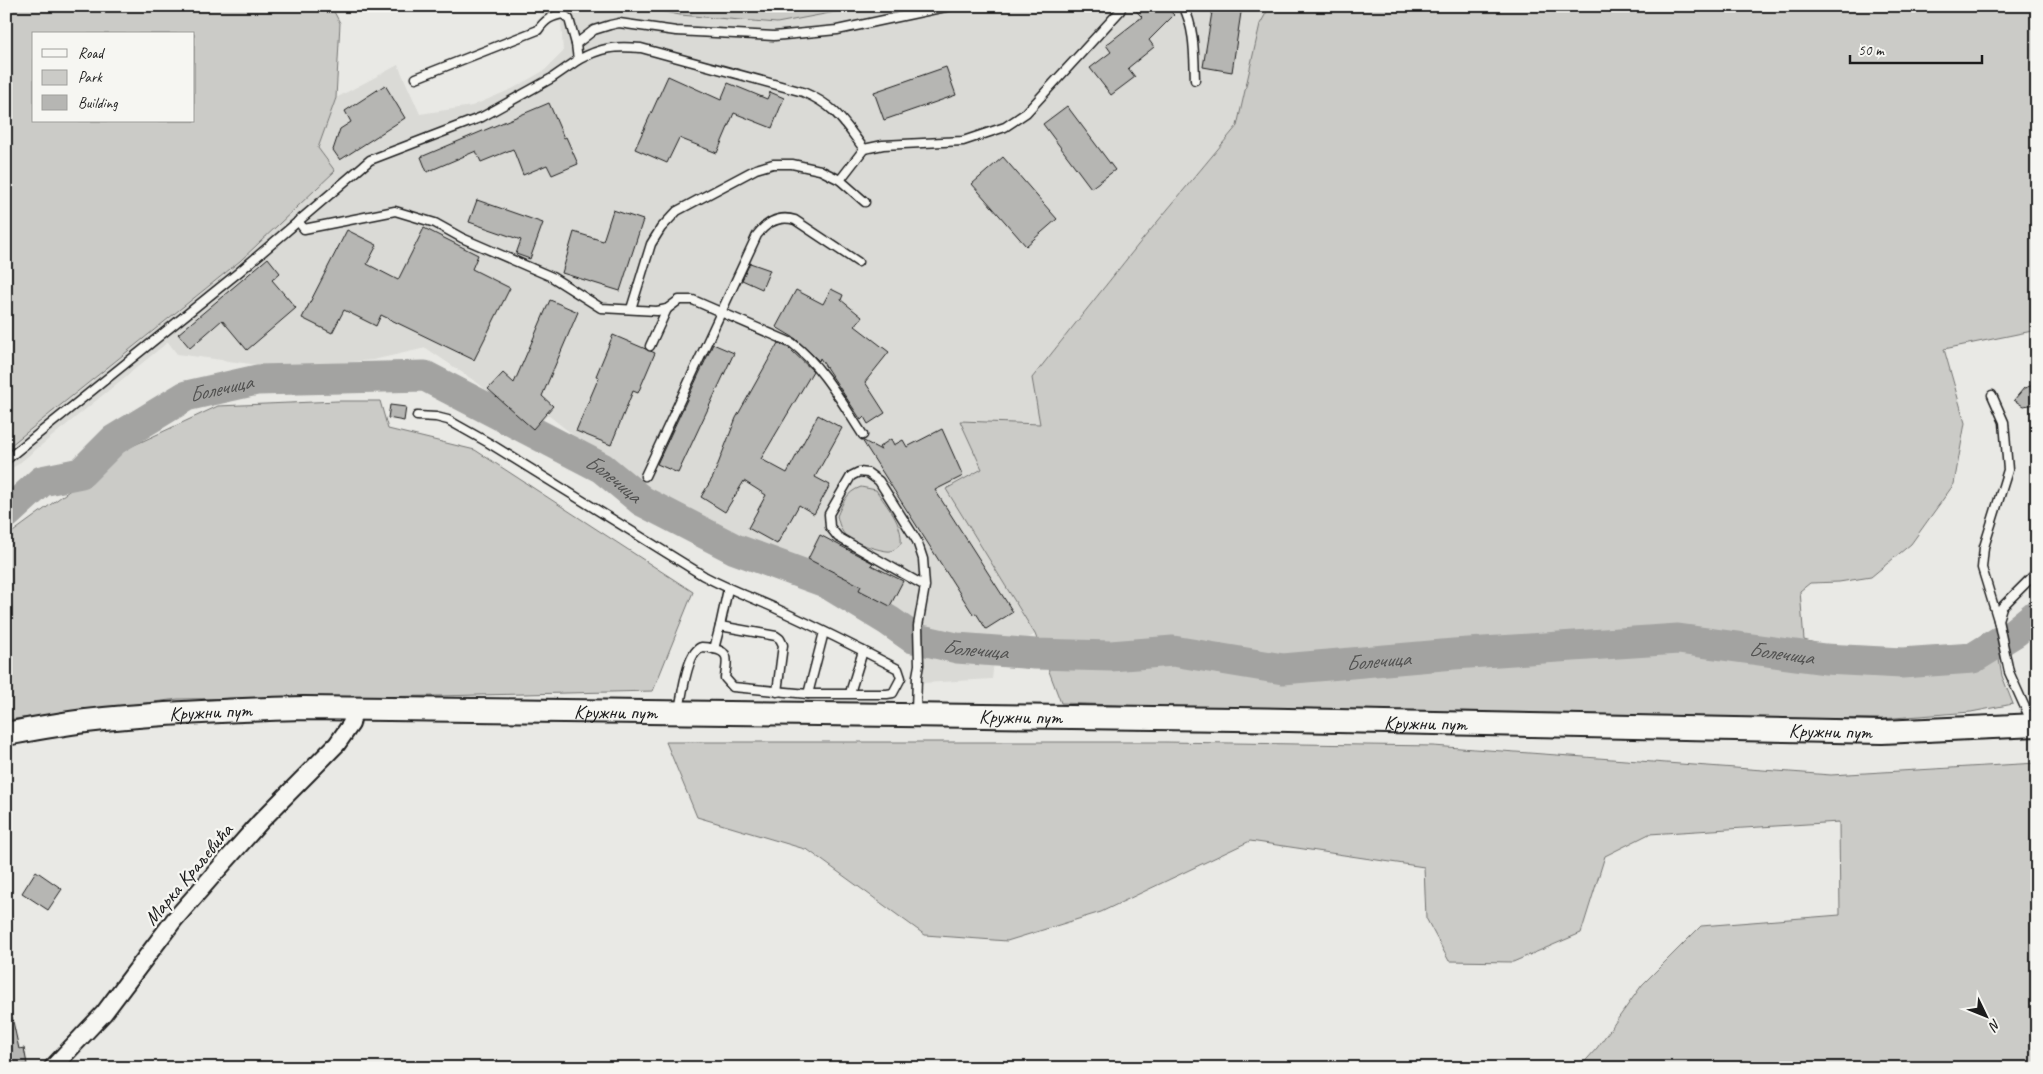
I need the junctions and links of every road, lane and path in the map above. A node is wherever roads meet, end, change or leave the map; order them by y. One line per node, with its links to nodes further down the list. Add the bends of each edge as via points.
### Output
1 (950, 6): 5 (lane, via 837,30 774,36 676,31 619,23 594,30)
2 (1122, 6): 9 (lane, via 1026,113 1005,127 963,141)
3 (1183, 6): 8 (lane, via 1194,46)
4 (561, 10): 5 (lane, via 569,19); 7 (lane, via 543,22 538,30)
5 (576, 44): 6 (lane)
6 (578, 60): 9 (lane, via 598,49 641,48 803,92 836,111); 12 (lane, via 482,117 370,160)
7 (416, 78)
8 (1194, 80)
9 (864, 149): 10 (lane)
10 (840, 180): 11 (lane); 15 (lane, via 820,170 773,164 756,169 677,211 651,244)
11 (865, 202)
12 (298, 221): 15 (lane, via 304,229 395,211 435,223 552,277 601,308); 21 (lane)
13 (858, 262): 16 (lane, via 795,220 786,217 776,219 757,235)
14 (666, 308): 15 (lane, via 656,311); 16 (lane, via 679,300 693,300); 17 (lane)
15 (631, 309)
16 (720, 312): 20 (lane, via 792,343 804,352); 22 (lane)
17 (650, 346)
18 (1992, 395): 26 (lane, via 2004,422 2008,470 1984,548 1982,568)
19 (417, 416): 25 (lane, via 442,418 464,430)
20 (863, 435)
21 (6, 460)
22 (645, 476)
23 (2037, 572): 26 (lane, via 2002,607)
24 (925, 586): 24 (lane, via 923,559 917,541 879,481 868,473 859,472 851,476 829,514 830,527 838,537); 36 (lane, via 918,626)
25 (728, 589): 27 (lane); 28 (lane)
26 (1998, 620): 37 (lane, via 2009,672)
27 (720, 626): 29 (lane); 31 (lane, via 780,639 783,645)
28 (824, 632): 30 (lane); 32 (lane)
29 (714, 649): 31 (lane, via 726,654 725,678 733,687); 35 (lane, via 702,647 690,659)
30 (863, 651): 33 (lane); 33 (lane, via 898,669 901,678 893,693)
31 (777, 692): 32 (lane)
32 (808, 694): 33 (lane)
33 (850, 694)
34 (354, 709): 35 (main road, Кружни пут); 38 (main road, Кружни пут, via 163,714 84,721); 39 (street, Марка Краљевића, via 351,724 337,744 215,872 174,920 104,1013)
35 (678, 713): 36 (main road, Кружни пут)
36 (916, 716): 37 (main road, Кружни пут, via 1882,732)
37 (2035, 725)
38 (6, 734)
39 (52, 1068)

